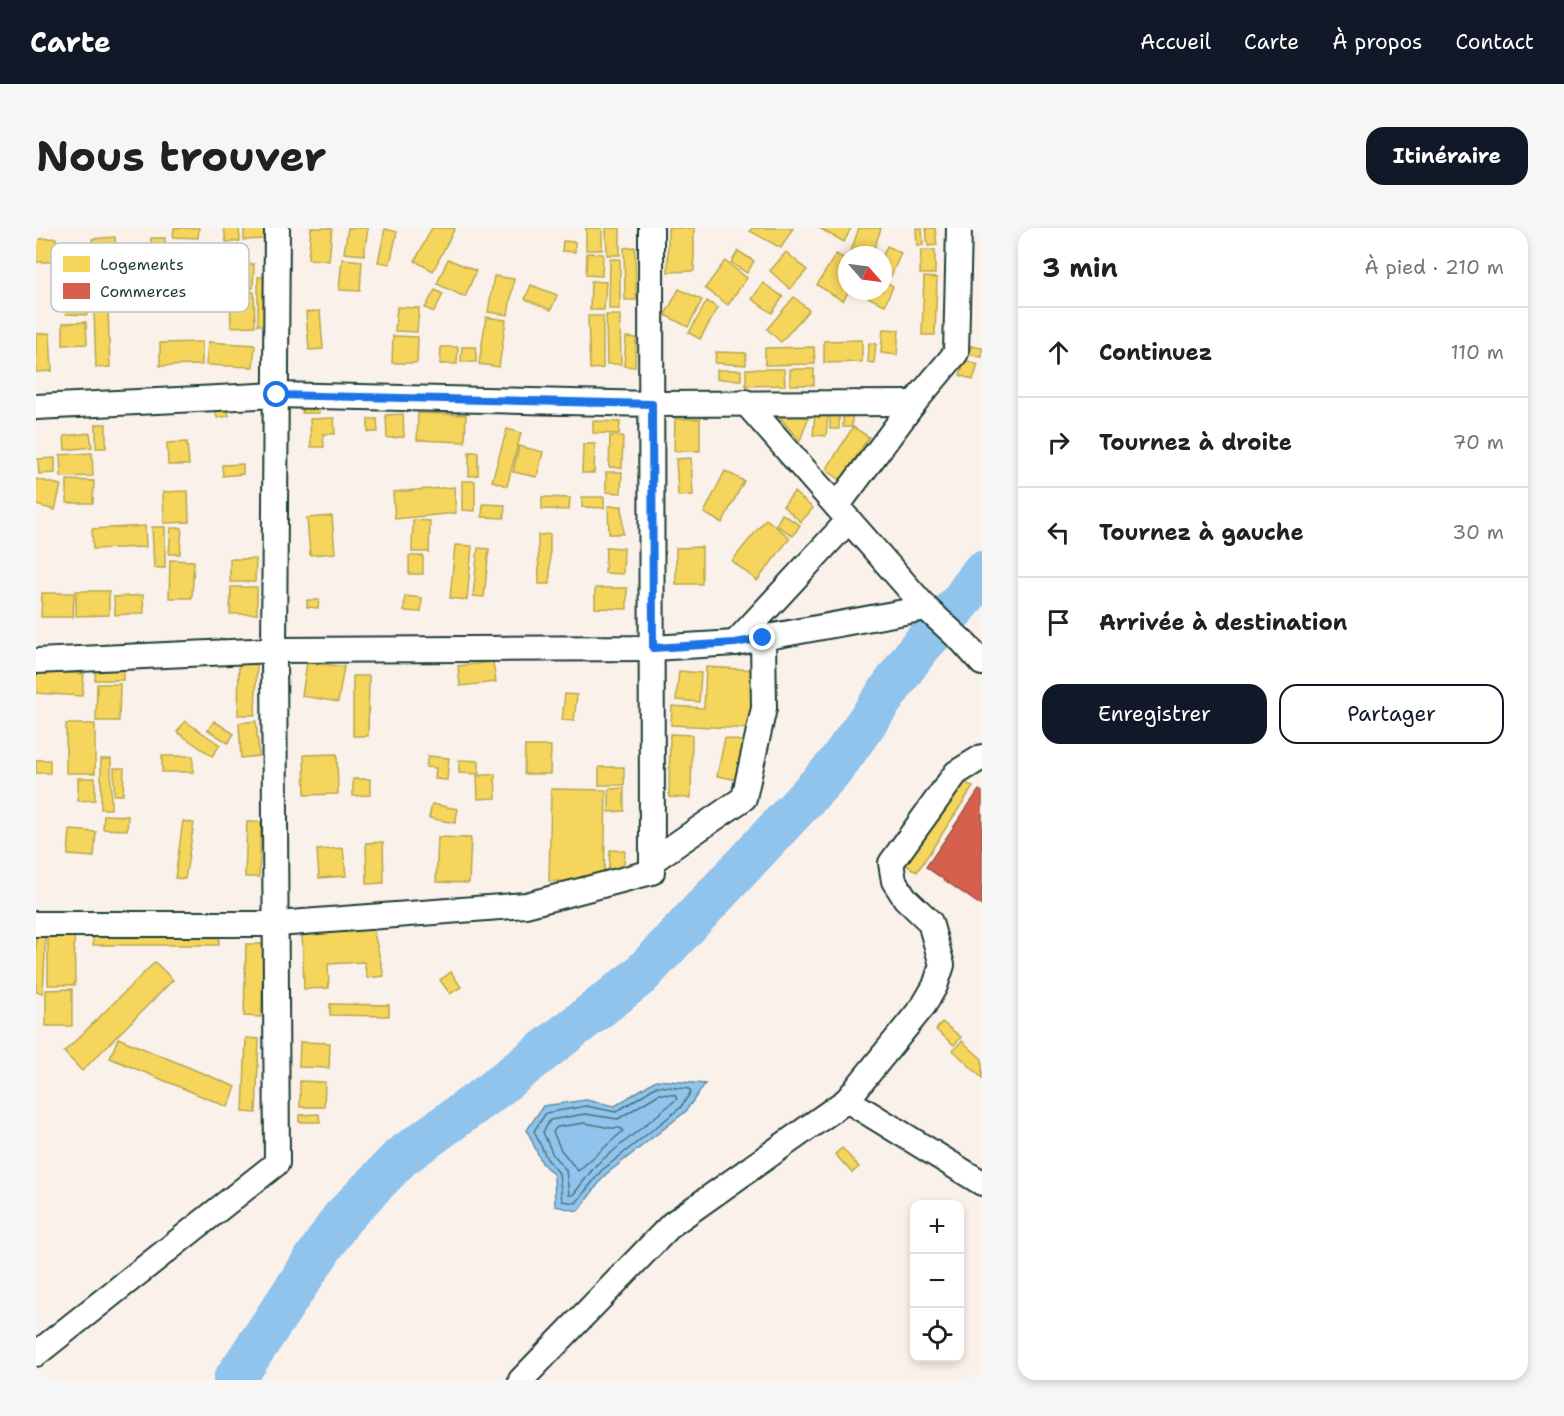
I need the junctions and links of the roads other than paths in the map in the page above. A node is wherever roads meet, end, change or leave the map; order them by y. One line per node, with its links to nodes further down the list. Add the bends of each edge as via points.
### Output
1 (277, 228): 4 (street)
2 (651, 228): 7 (street)
3 (959, 228): 6 (street, via 956,353)
4 (277, 395): 7 (street); 8 (street); 14 (street)
5 (745, 402): 6 (street); 7 (street); 9 (street)
6 (914, 403): 9 (street)
7 (652, 404): 13 (street)
8 (36, 407)
9 (843, 513): 10 (street); 12 (street)
10 (926, 608): 11 (street); 16 (street)
11 (763, 638): 12 (street); 18 (street, via 764,708 744,798)
12 (735, 643): 13 (street)
13 (653, 648): 14 (street); 18 (street)
14 (274, 650): 15 (street); 20 (street)
15 (36, 661)
16 (982, 663)
17 (982, 757): 21 (street, via 956,773 891,863 894,881 904,898 930,922 942,966 924,1005)
18 (652, 861): 20 (street, via 652,872 526,905)
19 (36, 924): 20 (street)
20 (277, 924): 23 (street, via 277,1163)
21 (847, 1100): 22 (street); 24 (street, via 672,1224)
22 (982, 1183)
23 (36, 1354)
24 (521, 1380)

